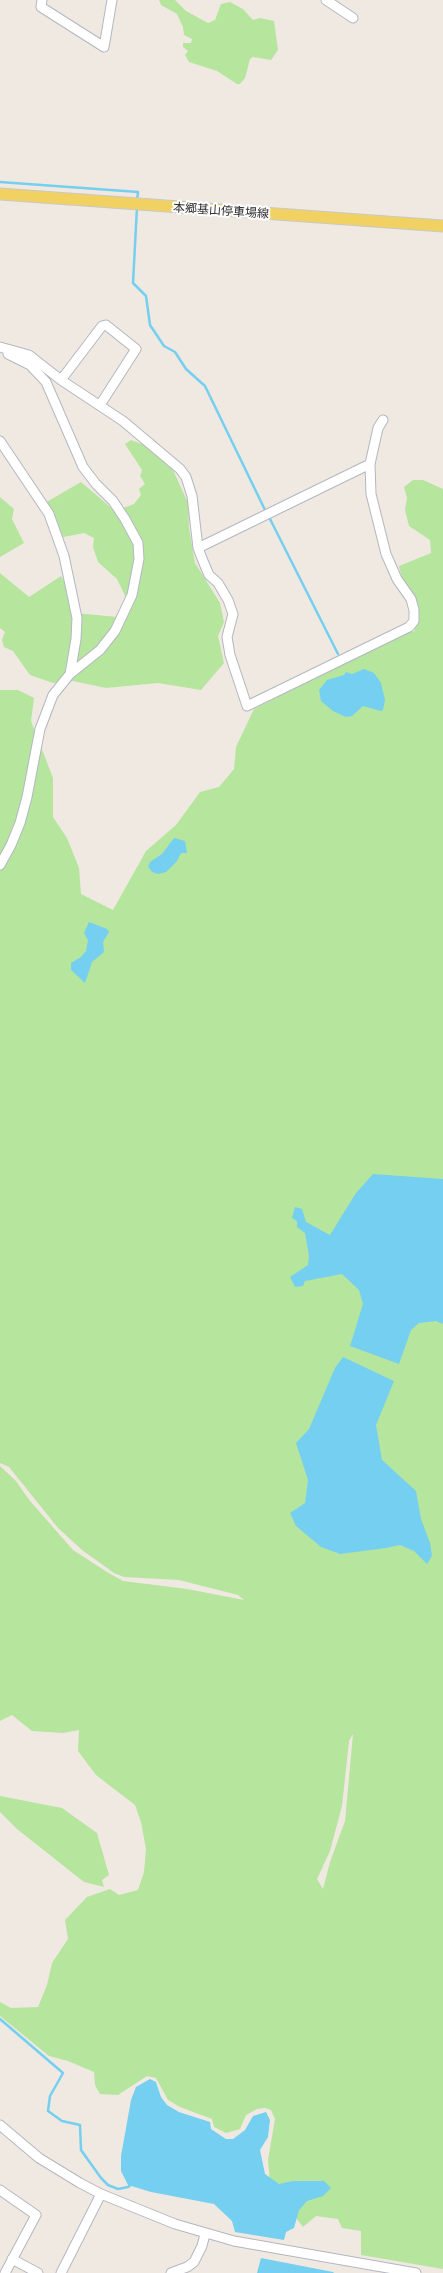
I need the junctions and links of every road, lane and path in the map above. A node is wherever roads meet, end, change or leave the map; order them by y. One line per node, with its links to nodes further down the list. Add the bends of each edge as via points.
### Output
1 (42, 0): 2 (street, via 41,7 104,47)
2 (112, 0)
3 (326, 0): 4 (street)
4 (353, 18)
5 (0, 194): 6 (main road, 本郷基山停車場線)
6 (443, 226)
7 (0, 347): 9 (street, via 29,355)
8 (0, 352): 15 (street, via 19,358 42,375 83,467 113,501 138,543 138,574 115,631 100,650)
9 (61, 380): 10 (street); 10 (street, via 106,325 136,350)
10 (100, 405): 14 (street, via 144,438 186,477 196,515)
11 (383, 420): 13 (street, via 378,428)
12 (0, 441): 15 (street, via 49,514 64,556 77,618)
13 (370, 464): 14 (street); 14 (street, via 371,494 386,554 397,579 411,599 414,620 409,627 247,706 227,637 233,614 218,583 209,575)
14 (198, 548)
15 (70, 674): 16 (street, via 53,695 40,729 20,823)
16 (0, 865)
17 (0, 2125): 19 (street, via 39,2158)
18 (0, 2190): 21 (street, via 36,2215)
19 (101, 2194): 20 (street); 24 (street)
20 (205, 2234): 25 (street, via 194,2262); 26 (street)
21 (12, 2259): 22 (street); 23 (street)
22 (5, 2273)
23 (38, 2273)
24 (61, 2273)
25 (171, 2273)
26 (416, 2273)

